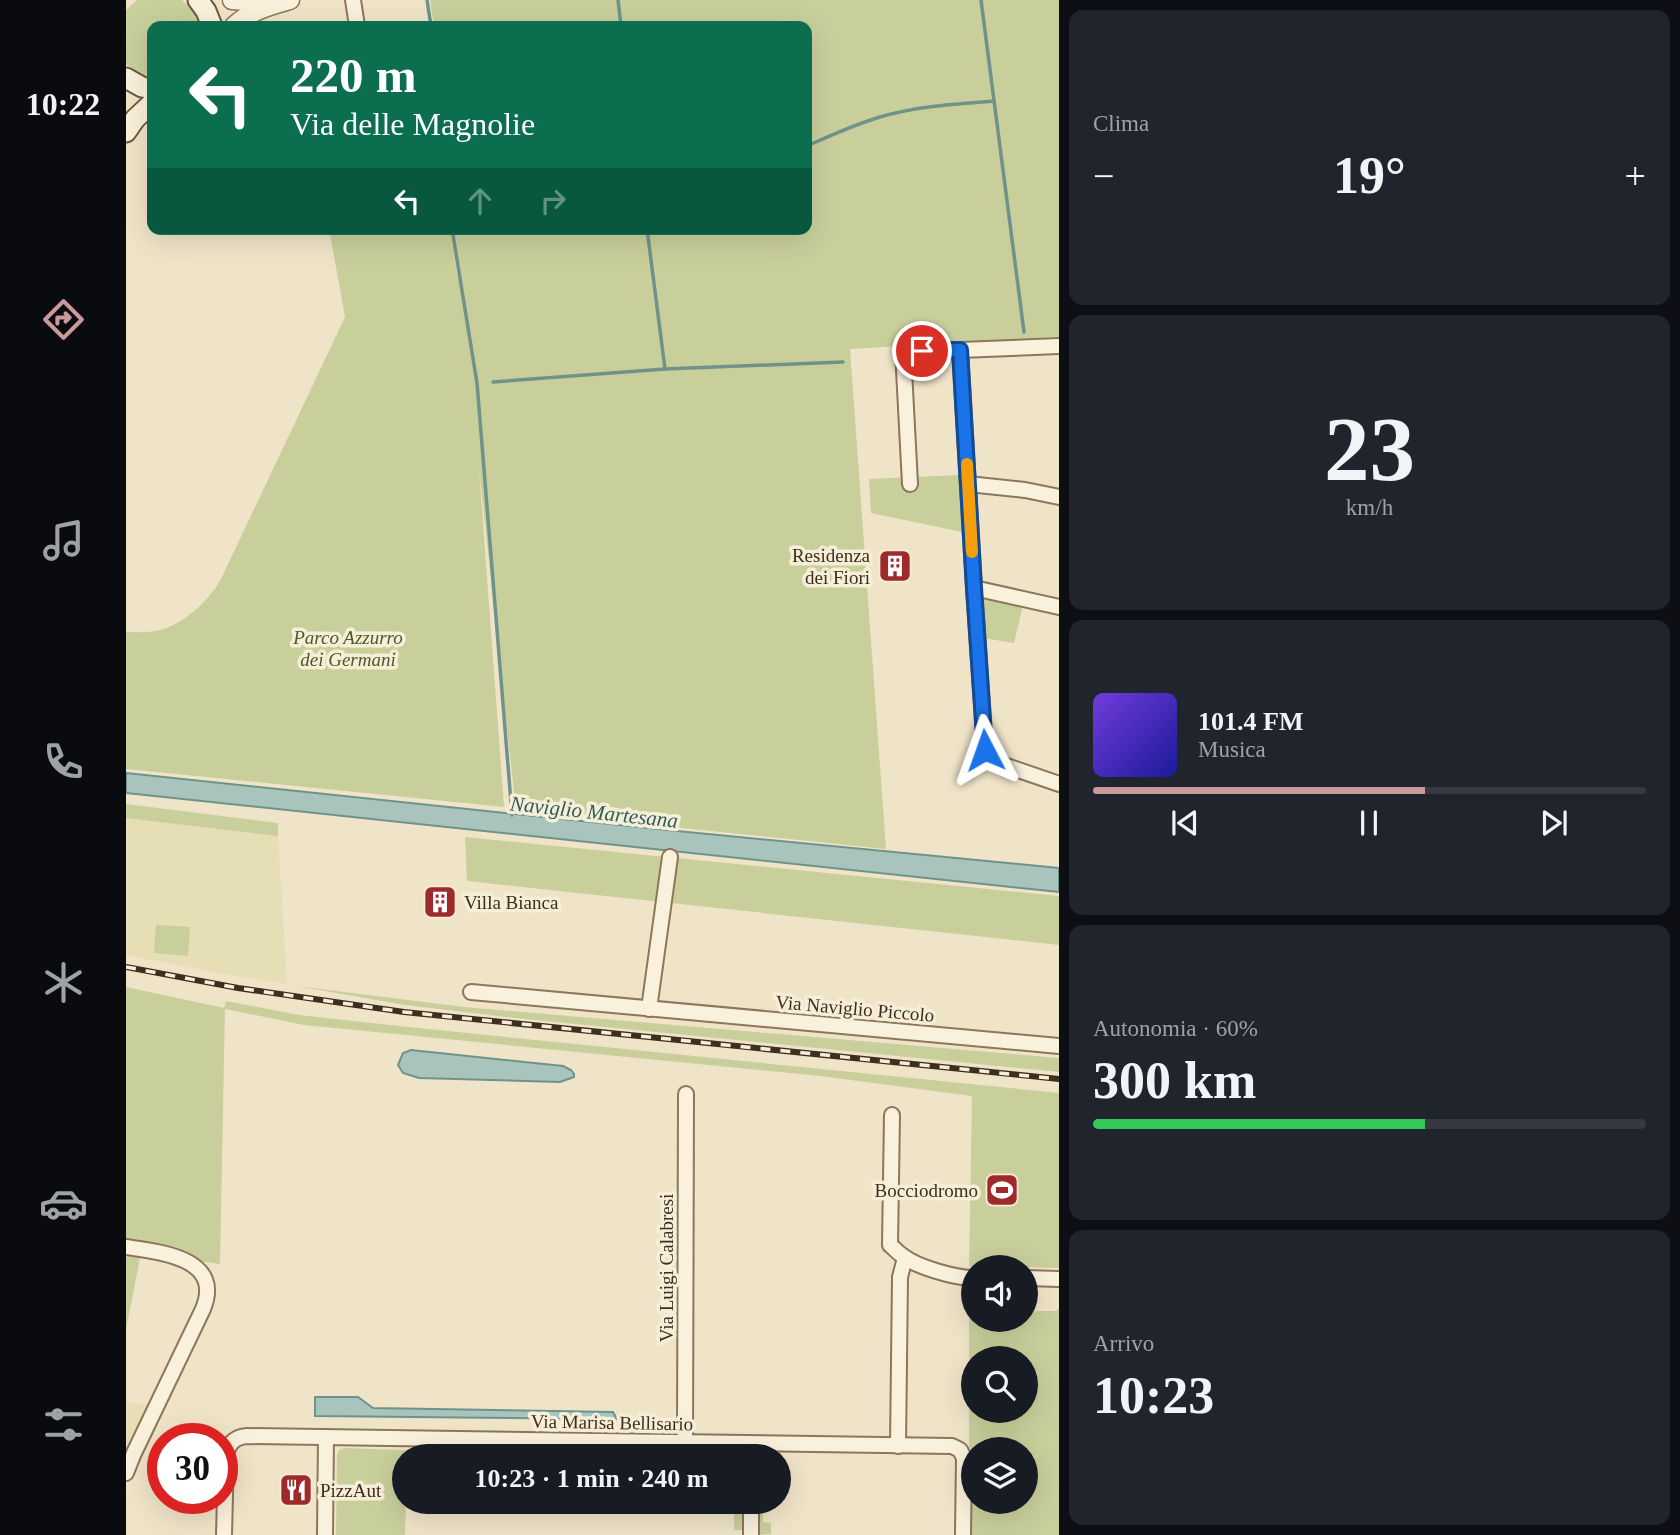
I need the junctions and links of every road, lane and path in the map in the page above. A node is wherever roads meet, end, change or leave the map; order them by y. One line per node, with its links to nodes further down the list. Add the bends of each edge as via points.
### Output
1 (198, 0): 6 (main road)
2 (232, 0): 3 (street)
3 (271, 0)
4 (290, 0): 7 (street, via 259,9)
5 (353, 0): 8 (street)
6 (210, 21)
7 (240, 21)
8 (356, 21)
9 (126, 78): 10 (main road)
10 (147, 88)
11 (147, 108): 12 (main road)
12 (126, 132)
13 (1059, 346): 14 (street)
14 (960, 350): 15 (street, via 903,351); 16 (street)
15 (910, 484)
16 (968, 484): 17 (street); 18 (street)
17 (1059, 497)
18 (974, 588): 19 (street); 20 (street, via 986,754 995,762)
19 (1059, 607)
20 (1059, 784)
21 (670, 856): 23 (street)
22 (471, 992): 23 (street, Via Naviglio Piccolo)
23 (649, 1009): 24 (street, Via Naviglio Piccolo)
24 (1059, 1046)
25 (687, 1094): 33 (street, Via Luigi Calabresi)
26 (892, 1115): 28 (street, via 890,1245)
27 (126, 1247): 37 (street, via 162,1252 188,1262 203,1274 208,1292)
28 (905, 1258): 29 (street); 35 (street, via 900,1277)
29 (961, 1277)
30 (1038, 1279): 31 (street)
31 (1059, 1279)
32 (326, 1437): 33 (street, Via Marisa Bellisario); 39 (street, Via Marisa Bellisario, via 247,1436 228,1446); 40 (street)
33 (685, 1443): 34 (street, Via Marisa Bellisario)
34 (695, 1444)
35 (898, 1446): 36 (street, Via Marisa Bellisario); 42 (street, Via Marisa Bellisario, via 952,1446 963,1454)
36 (791, 1449)
37 (126, 1473)
38 (751, 1514): 41 (street)
39 (224, 1535)
40 (325, 1535)
41 (751, 1535)
42 (964, 1535)

